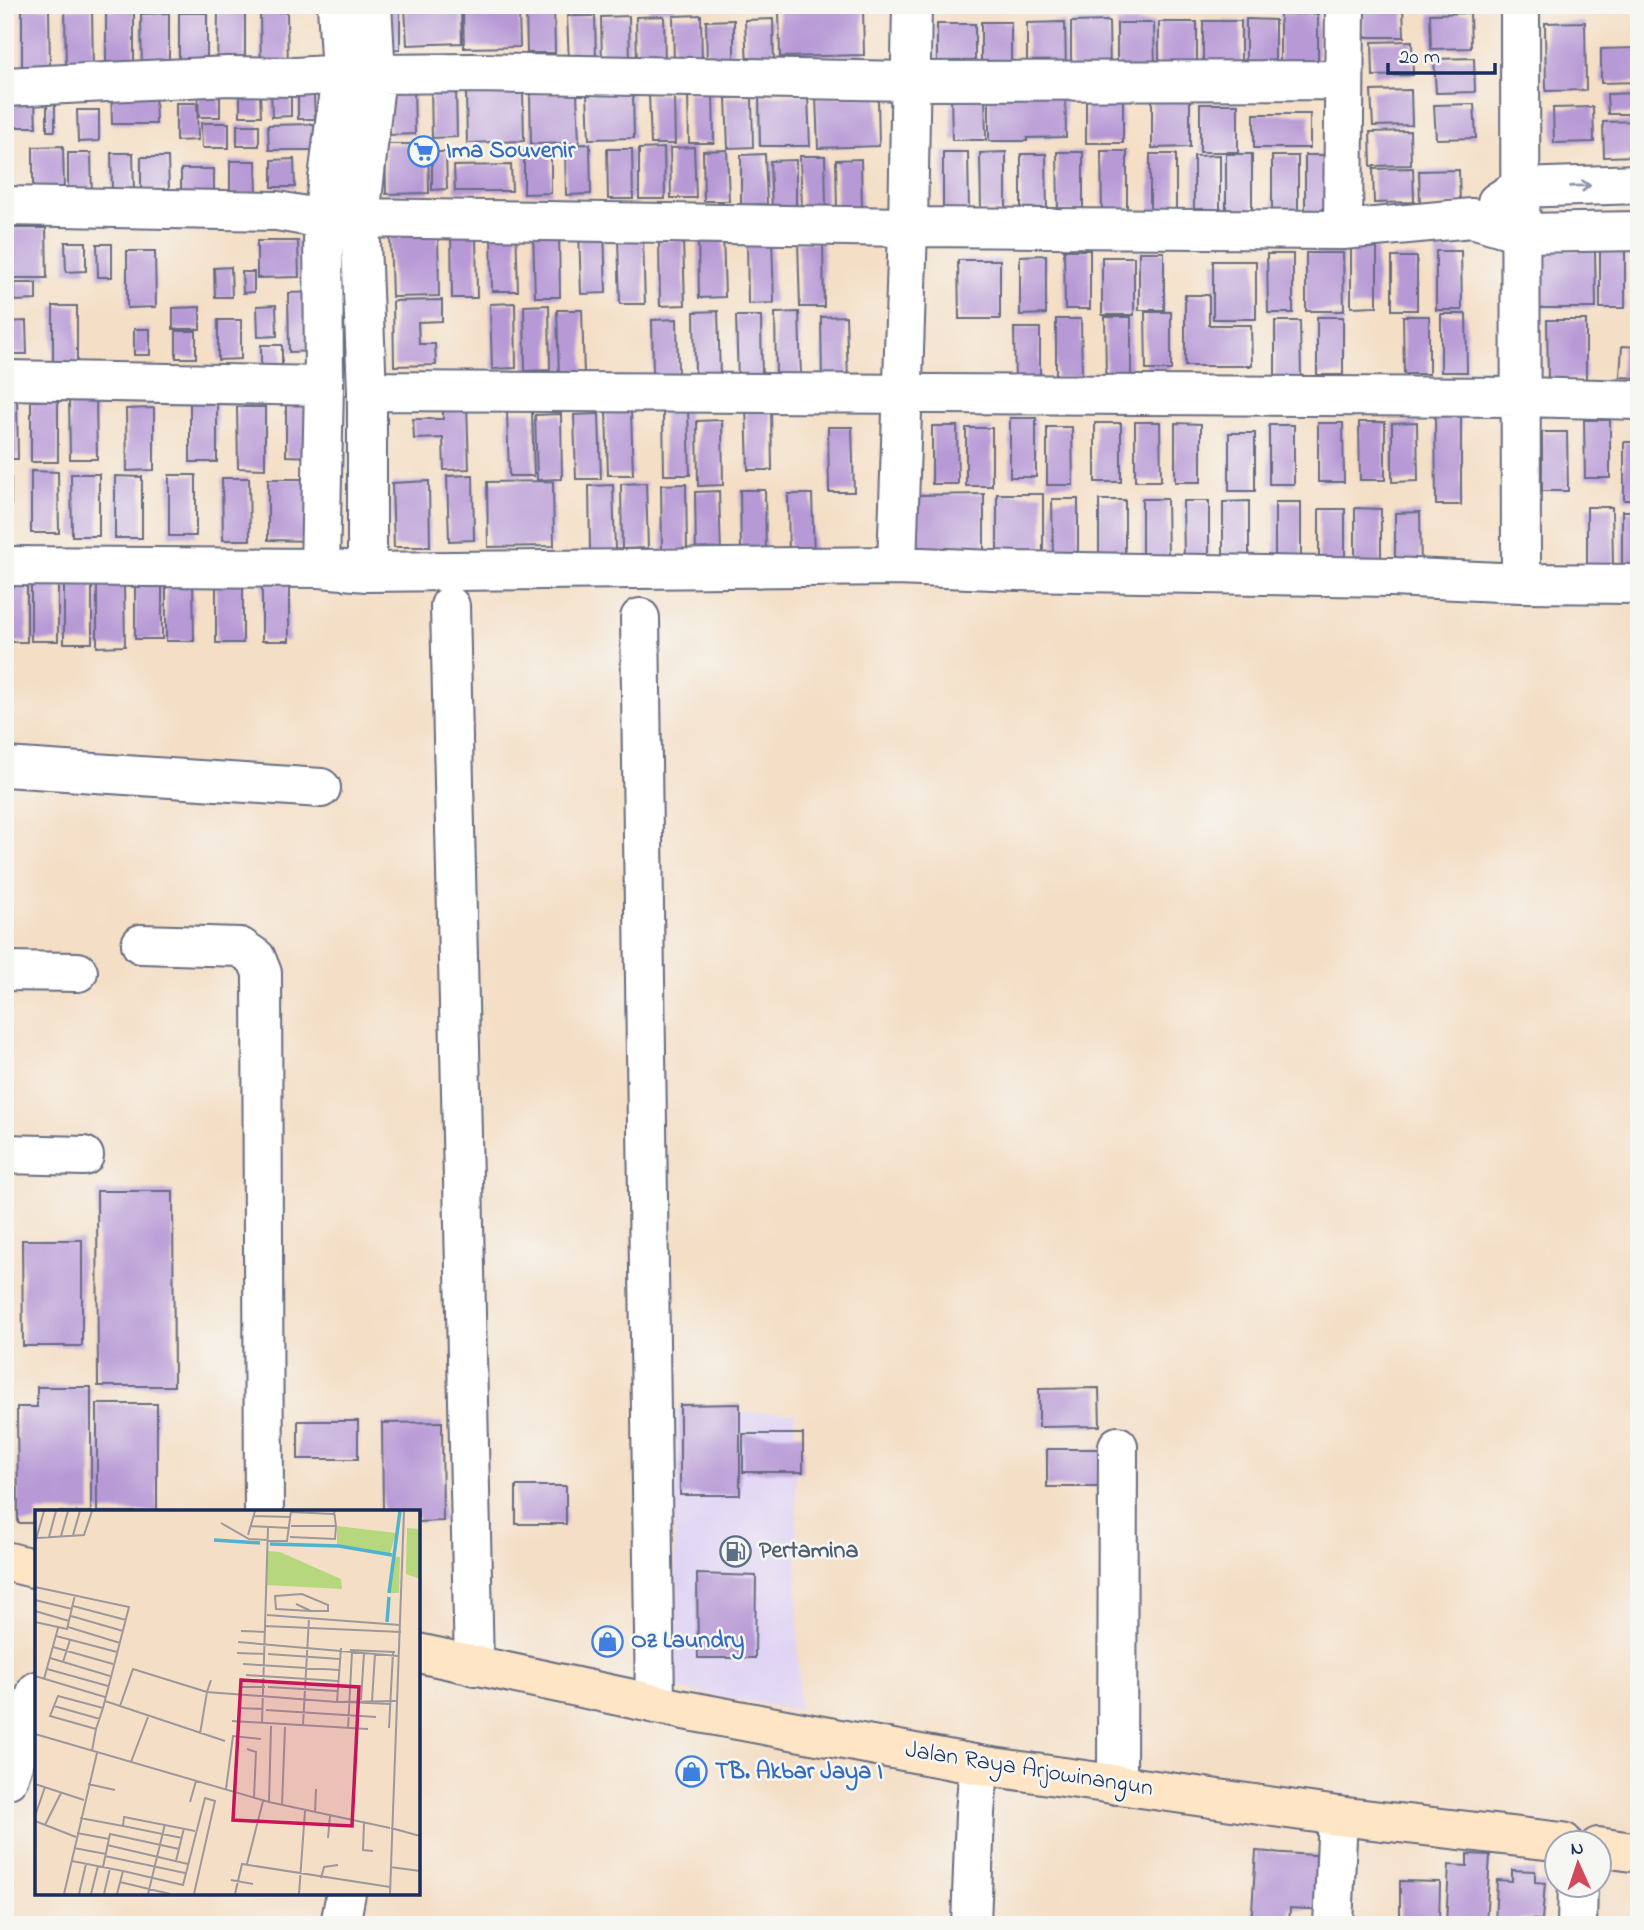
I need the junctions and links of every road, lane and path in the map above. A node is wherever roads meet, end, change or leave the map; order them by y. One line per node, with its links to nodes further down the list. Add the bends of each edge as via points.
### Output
1 (337, 5): 6 (street)
2 (372, 5): 6 (street)
3 (912, 5): 8 (street)
4 (1345, 5): 7 (street)
5 (1520, 5): 11 (street)
6 (359, 74): 8 (street); 9 (street); 14 (street)
7 (1344, 80): 8 (street); 16 (street)
8 (911, 81): 15 (street)
9 (6, 87)
10 (1639, 184): 11 (street, one-way to 10)
11 (1519, 188): 13 (street); 18 (street)
12 (5, 206): 14 (street, via 277,211)
13 (1472, 218): 16 (street); 18 (street)
14 (341, 219): 15 (street); 20 (street); 21 (street)
15 (908, 227): 16 (street); 22 (street)
16 (1343, 230)
17 (1639, 231): 18 (street)
18 (1522, 233): 23 (street)
19 (5, 380): 20 (street)
20 (324, 386): 27 (street)
21 (366, 391): 22 (street); 28 (street)
22 (902, 393): 23 (street); 26 (street)
23 (1522, 397): 24 (street); 29 (street)
24 (1639, 400)
25 (5, 566): 27 (street)
26 (897, 566): 28 (street); 29 (street)
27 (320, 568): 28 (street)
28 (367, 572)
29 (1521, 583): 30 (street)
30 (1639, 584)
31 (450, 606): 45 (street)
32 (640, 618): 47 (street)
33 (5, 767): 34 (street)
34 (321, 788)
35 (141, 944): 41 (street, via 240,947 256,958 262,973)
36 (5, 971): 37 (street)
37 (78, 972)
38 (5, 1154): 39 (street)
39 (84, 1156)
40 (1118, 1446): 50 (street)
41 (264, 1510)
42 (5, 1561): 43 (main road)
43 (35, 1568)
44 (420, 1653): 45 (main road, Jalan Raya Arjowinangun)
45 (474, 1666): 47 (main road, Jalan Raya Arjowinangun)
46 (35, 1697): 49 (street)
47 (655, 1704): 48 (main road, Jalan Raya Arjowinangun)
48 (979, 1765): 50 (main road, Jalan Raya Arjowinangun); 58 (street)
49 (8, 1779)
50 (1116, 1785): 51 (main road, Jalan Raya Arjowinangun)
51 (1338, 1816): 52 (main road, Jalan Raya Arjowinangun); 59 (street)
52 (1542, 1840)
53 (1612, 1849): 54 (main road)
54 (1639, 1853)
55 (346, 1895): 57 (street)
56 (1578, 1898): 60 (street)
57 (340, 1925)
58 (971, 1925)
59 (1333, 1925)
60 (1577, 1925)

